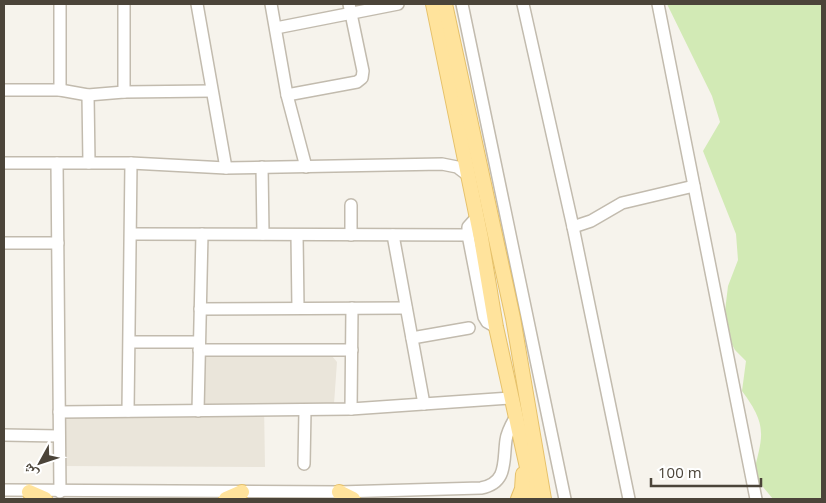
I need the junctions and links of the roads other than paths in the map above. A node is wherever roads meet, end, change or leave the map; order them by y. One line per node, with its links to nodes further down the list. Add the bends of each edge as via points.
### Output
1 (60, 4): 14 (street)
2 (124, 4): 16 (street)
3 (197, 4): 15 (street)
4 (271, 4): 12 (street)
5 (398, 4): 11 (street)
6 (433, 4): 19 (main road)
7 (445, 4): 74 (main road, via 511,308)
8 (462, 4): 75 (street)
9 (523, 4): 32 (street)
10 (658, 4): 29 (street)
11 (350, 9): 12 (street); 18 (street, via 363,71 360,80)
12 (276, 28): 18 (street)
13 (4, 90): 14 (street)
14 (60, 90): 17 (street)
15 (211, 91): 16 (street); 27 (street)
16 (124, 92): 17 (street)
17 (88, 95): 22 (street)
18 (287, 95): 25 (street)
19 (462, 144): 24 (street, via 454,156); 28 (main road)
20 (4, 163): 21 (street)
21 (57, 163): 22 (street); 41 (street)
22 (89, 163): 23 (street)
23 (131, 163): 27 (street); 33 (street)
24 (442, 164): 25 (street); 28 (street, via 457,167)
25 (306, 166): 26 (street)
26 (262, 167): 27 (street); 35 (street)
27 (226, 168)
28 (469, 176): 31 (main road)
29 (694, 186): 32 (street, via 622,202 591,221); 77 (street)
30 (352, 205): 37 (street)
31 (477, 217): 39 (street, via 469,224); 46 (main road)
32 (573, 227): 76 (street)
33 (131, 234): 34 (street); 49 (street)
34 (202, 234): 35 (street); 45 (street)
35 (263, 234): 36 (street)
36 (297, 235): 37 (street); 42 (street)
37 (352, 235): 38 (street)
38 (393, 235): 39 (street); 44 (street)
39 (468, 235): 46 (street, via 484,317)
40 (4, 243): 41 (street)
41 (58, 243): 58 (street)
42 (298, 308): 43 (street); 45 (street)
43 (352, 308): 44 (street); 51 (street)
44 (406, 308): 48 (street)
45 (200, 309): 50 (street)
46 (496, 327): 52 (main road)
47 (469, 328): 48 (street)
48 (412, 338): 53 (street)
49 (130, 342): 50 (street); 57 (street)
50 (199, 346): 51 (street); 55 (street)
51 (352, 350): 54 (street)
52 (511, 398): 53 (street); 59 (main road)
53 (424, 404): 54 (street)
54 (351, 409): 56 (street)
55 (198, 410): 56 (street); 57 (street)
56 (305, 410): 63 (street)
57 (128, 411): 58 (street)
58 (59, 412): 62 (street)
59 (515, 418): 60 (main road); 68 (street, via 507,433 504,468 498,480 490,485 481,488)
60 (519, 434): 72 (main road, via 517,448 524,476); 73 (main road, via 530,481)
61 (4, 435): 62 (street)
62 (59, 436): 66 (street)
63 (304, 464)
64 (4, 490): 65 (street)
65 (29, 492): 66 (street); 69 (main road)
66 (60, 492): 67 (street)
67 (242, 492): 68 (street); 70 (main road)
68 (339, 492): 71 (main road)
69 (45, 499)
70 (226, 499)
71 (353, 499)
72 (518, 499)
73 (530, 499)
74 (544, 499)
75 (565, 499)
76 (629, 499)
77 (756, 499)

